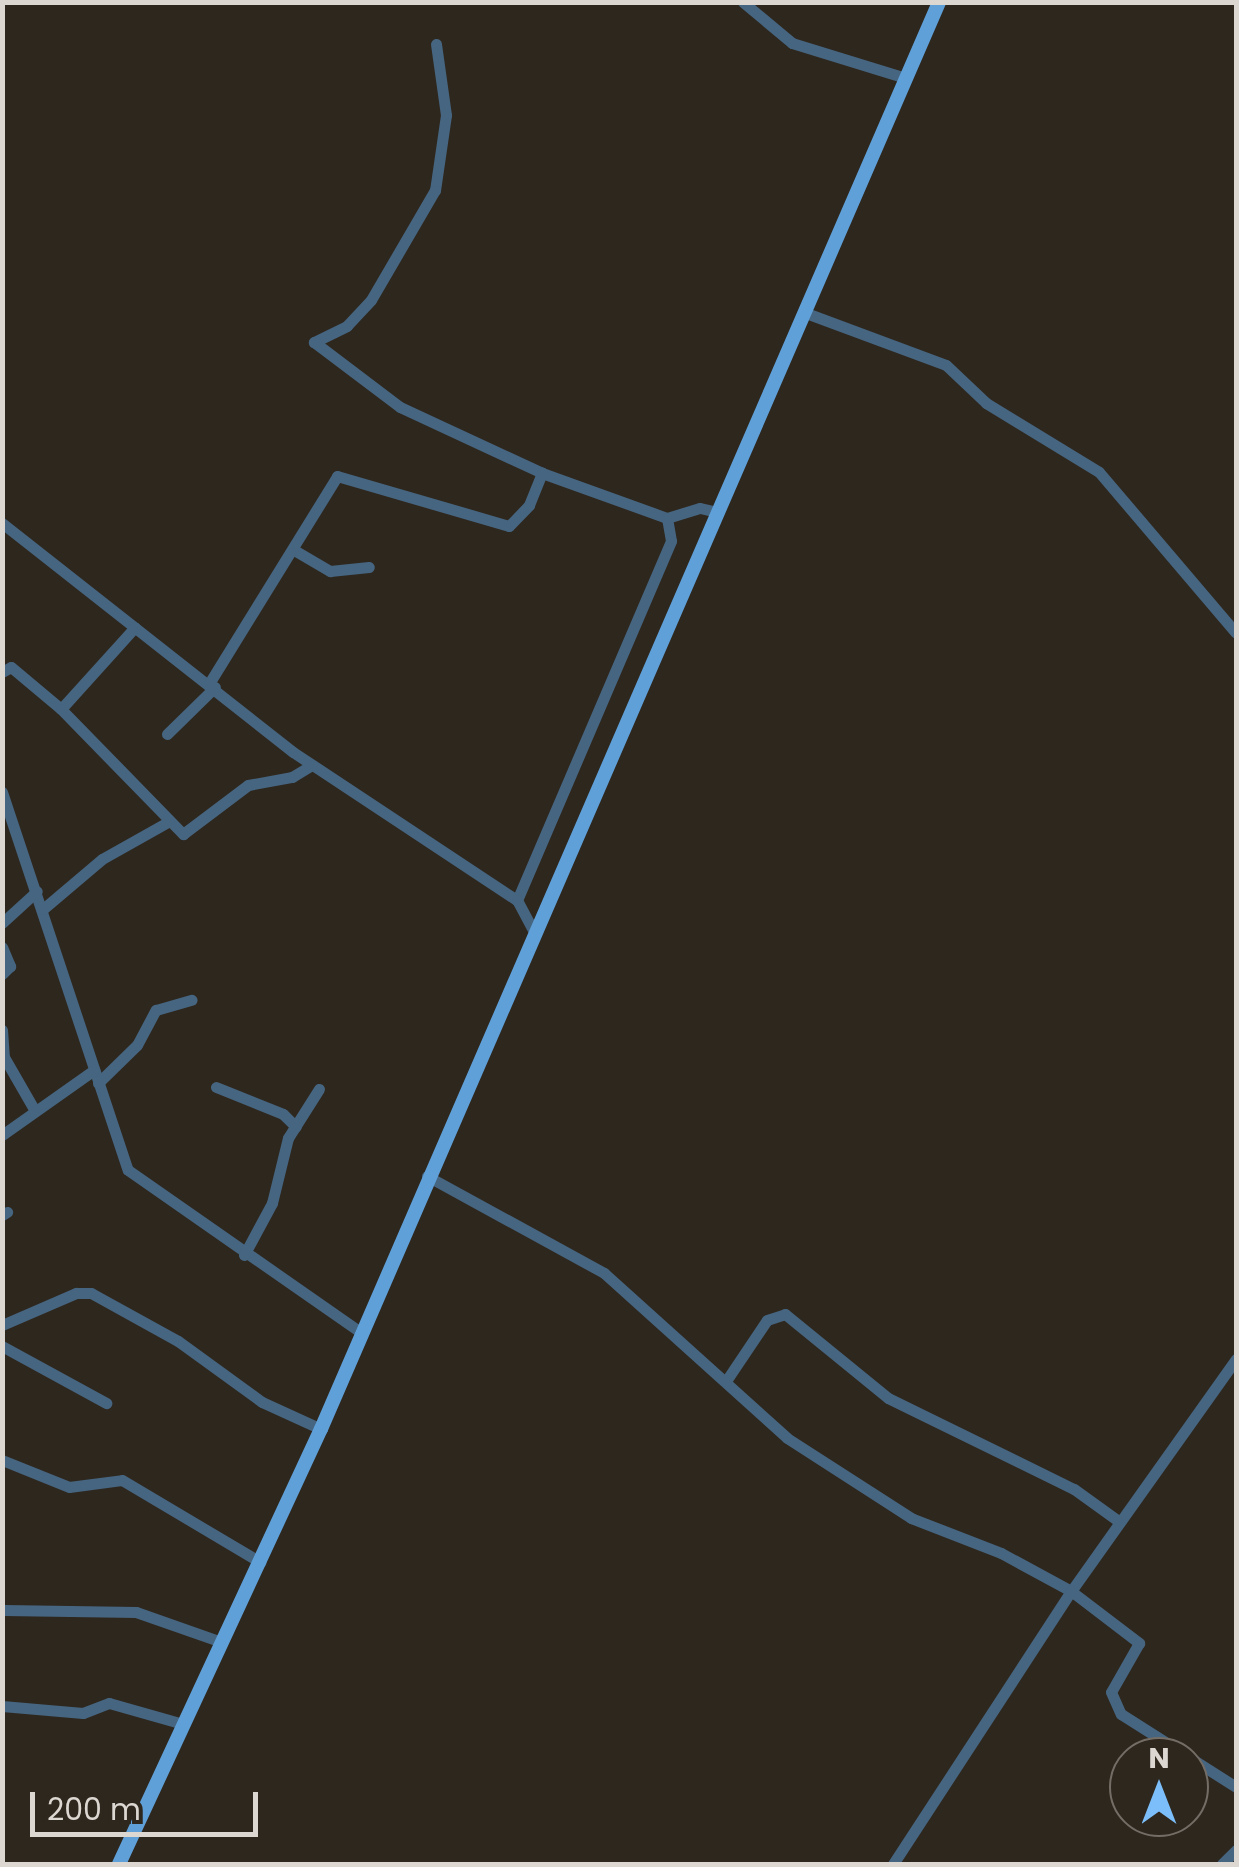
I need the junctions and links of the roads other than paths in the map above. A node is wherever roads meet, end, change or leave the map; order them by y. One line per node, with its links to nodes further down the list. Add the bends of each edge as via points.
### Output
1 (743, 2): 4 (street, via 792,43)
2 (939, 2): 4 (main road)
3 (436, 44): 6 (street, via 446,114 436,190 370,300 347,326 314,342 400,407)
4 (906, 78): 5 (main road)
5 (806, 313): 7 (main road); 13 (street, via 946,365 986,403 1100,472)
6 (542, 474): 8 (street); 10 (street, via 529,506 509,526 338,476)
7 (717, 512): 8 (street, via 700,508); 25 (main road)
8 (668, 518): 22 (street, via 671,541)
9 (2, 523): 12 (street)
10 (294, 550): 11 (street, via 330,572); 15 (street)
11 (369, 567)
12 (136, 627): 15 (street); 16 (street)
13 (1236, 633)
14 (5, 667): 16 (street)
15 (213, 684): 17 (street); 18 (street)
16 (62, 709): 20 (street)
17 (167, 734)
18 (312, 765): 20 (street, via 292,777 248,785 183,834); 22 (street)
19 (2, 792): 21 (street)
20 (168, 822): 23 (street, via 102,860)
21 (37, 891): 23 (street); 24 (street)
22 (517, 900): 25 (street)
23 (43, 909): 30 (street)
24 (2, 923)
25 (534, 932): 36 (main road)
26 (2, 947): 27 (street, via 10,966)
27 (2, 974)
28 (192, 1000): 30 (street, via 156,1010 137,1045)
29 (2, 1030): 33 (street, via 4,1057)
30 (96, 1076): 33 (street); 37 (street, via 128,1170)
31 (216, 1087): 34 (street, via 283,1114)
32 (320, 1089): 34 (street)
33 (35, 1111): 35 (street)
34 (296, 1127): 37 (street, via 272,1204)
35 (2, 1135)
36 (427, 1176): 39 (main road); 42 (street, via 604,1273)
37 (244, 1255): 39 (street)
38 (2, 1325): 44 (street, via 76,1293 110,1299 262,1402)
39 (362, 1333): 44 (main road)
40 (2, 1346): 43 (street)
41 (1236, 1359): 46 (street)
42 (726, 1381): 46 (street, via 767,1320 785,1314 888,1398 1074,1489); 48 (street, via 787,1438 911,1518 1000,1552)
43 (106, 1403)
44 (321, 1430): 47 (main road)
45 (2, 1460): 47 (street, via 70,1488 122,1480)
46 (1117, 1520): 48 (street)
47 (260, 1562): 50 (main road)
48 (1071, 1591): 53 (street, via 1139,1643 1111,1692 1121,1714); 56 (street)
49 (4, 1610): 50 (street, via 136,1612)
50 (218, 1641): 52 (main road)
51 (2, 1706): 52 (street, via 83,1713 108,1703)
52 (183, 1724): 55 (main road)
53 (1236, 1786)
54 (1236, 1850): 57 (street)
55 (120, 1864)
56 (893, 1864)
57 (1222, 1864)

